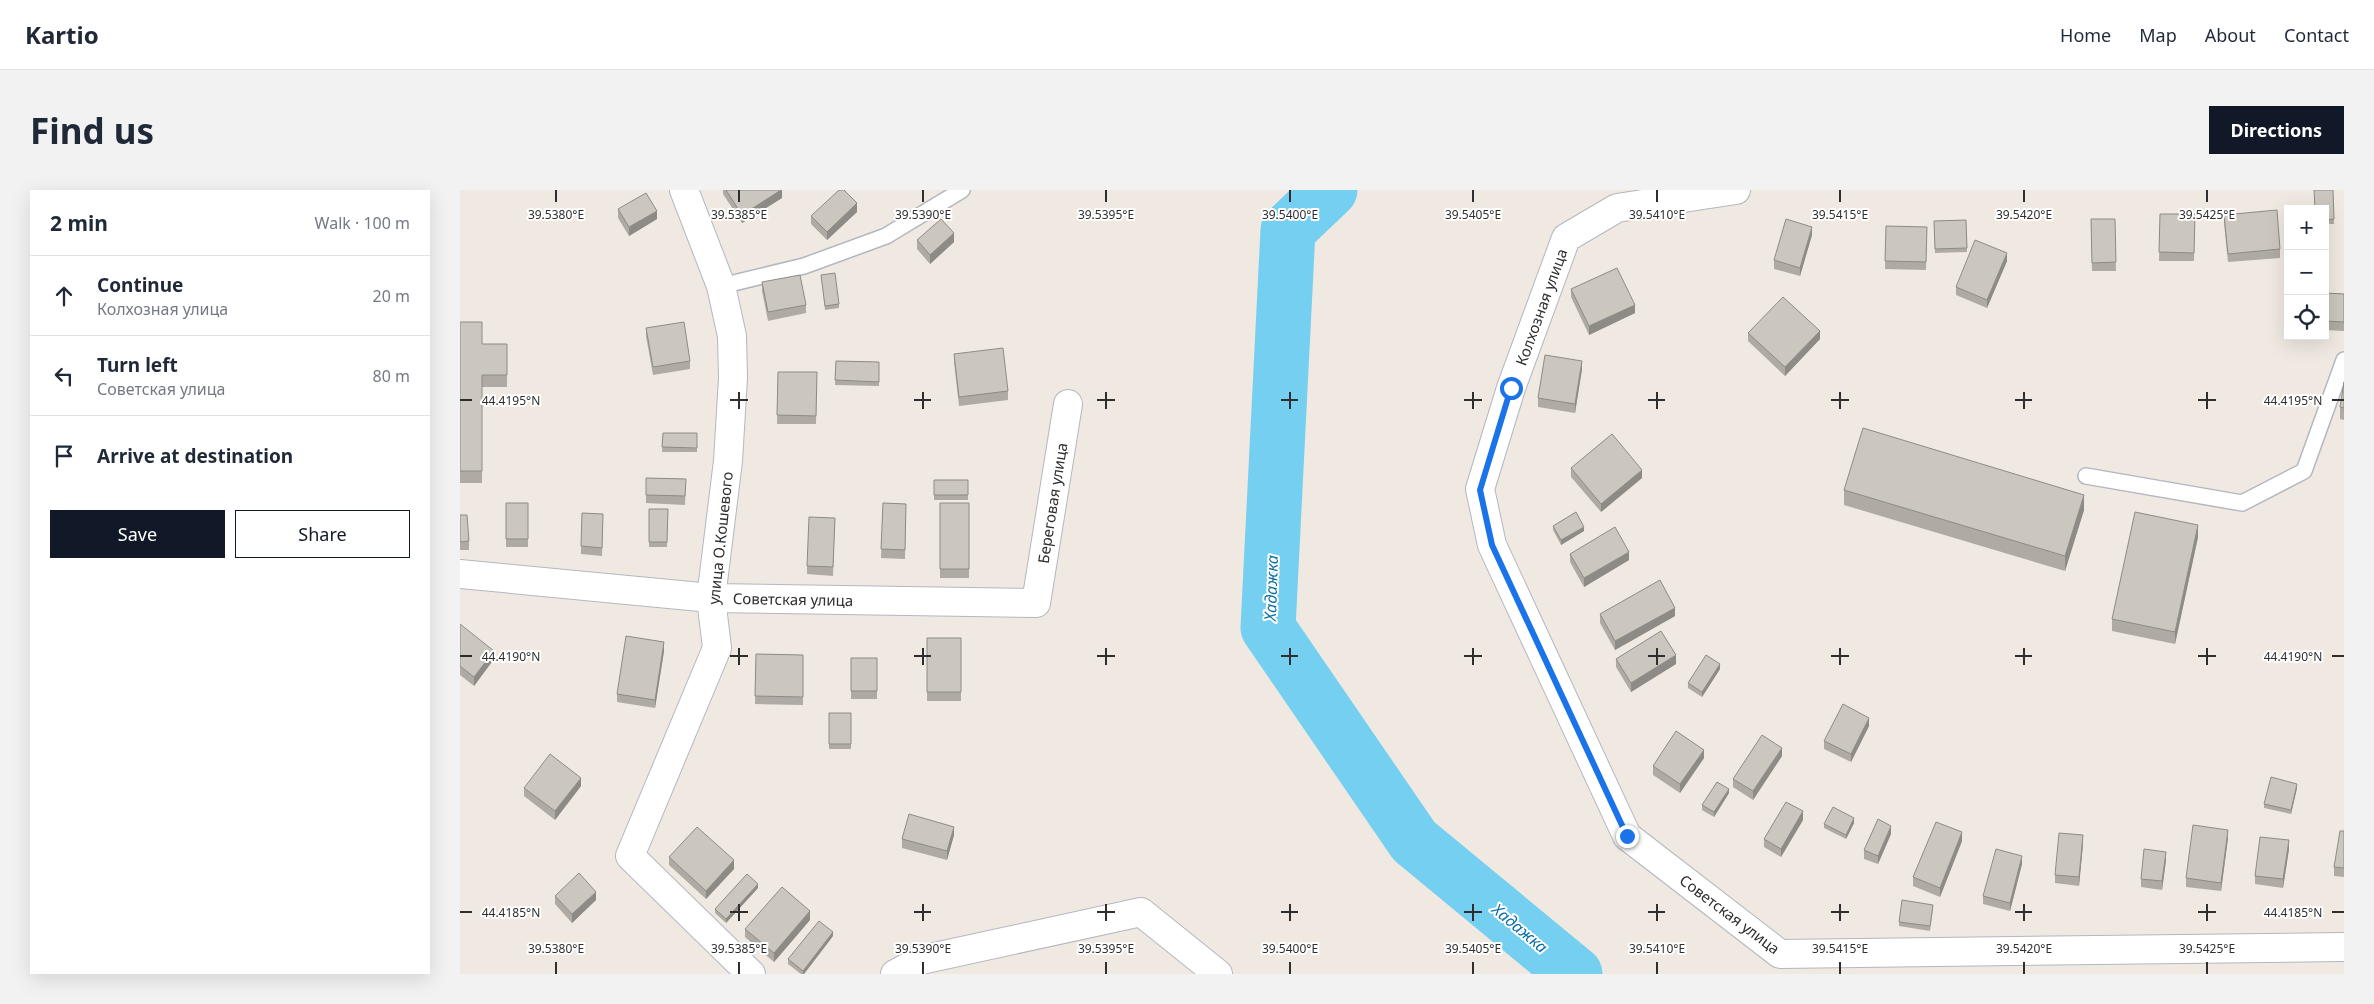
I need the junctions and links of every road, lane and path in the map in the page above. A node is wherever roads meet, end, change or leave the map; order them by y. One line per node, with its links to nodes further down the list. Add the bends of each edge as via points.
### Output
1 (684, 190): 4 (street, улица О.Кошевого)
2 (962, 190): 4 (lane, via 886,236 804,266)
3 (1736, 190): 8 (street, Колхозная улица, via 1617,208 1566,238 1511,388)
4 (721, 286): 10 (street, улица О.Кошевого, via 732,336 733,378 728,461)
5 (2344, 360): 7 (lane, via 2304,471 2242,503)
6 (1068, 404): 11 (street, Береговая улица)
7 (2086, 476)
8 (1480, 490): 12 (street, Советская улица, via 1492,545 1627,836 1780,954)
9 (460, 574): 10 (street, Советская улица)
10 (710, 598): 11 (street, Советская улица); 13 (street, улица О.Кошевого, via 717,648 630,856)
11 (1036, 603)
12 (2344, 947)
13 (751, 974)
14 (895, 974): 15 (street, via 921,960 1141,912)
15 (1218, 974)

